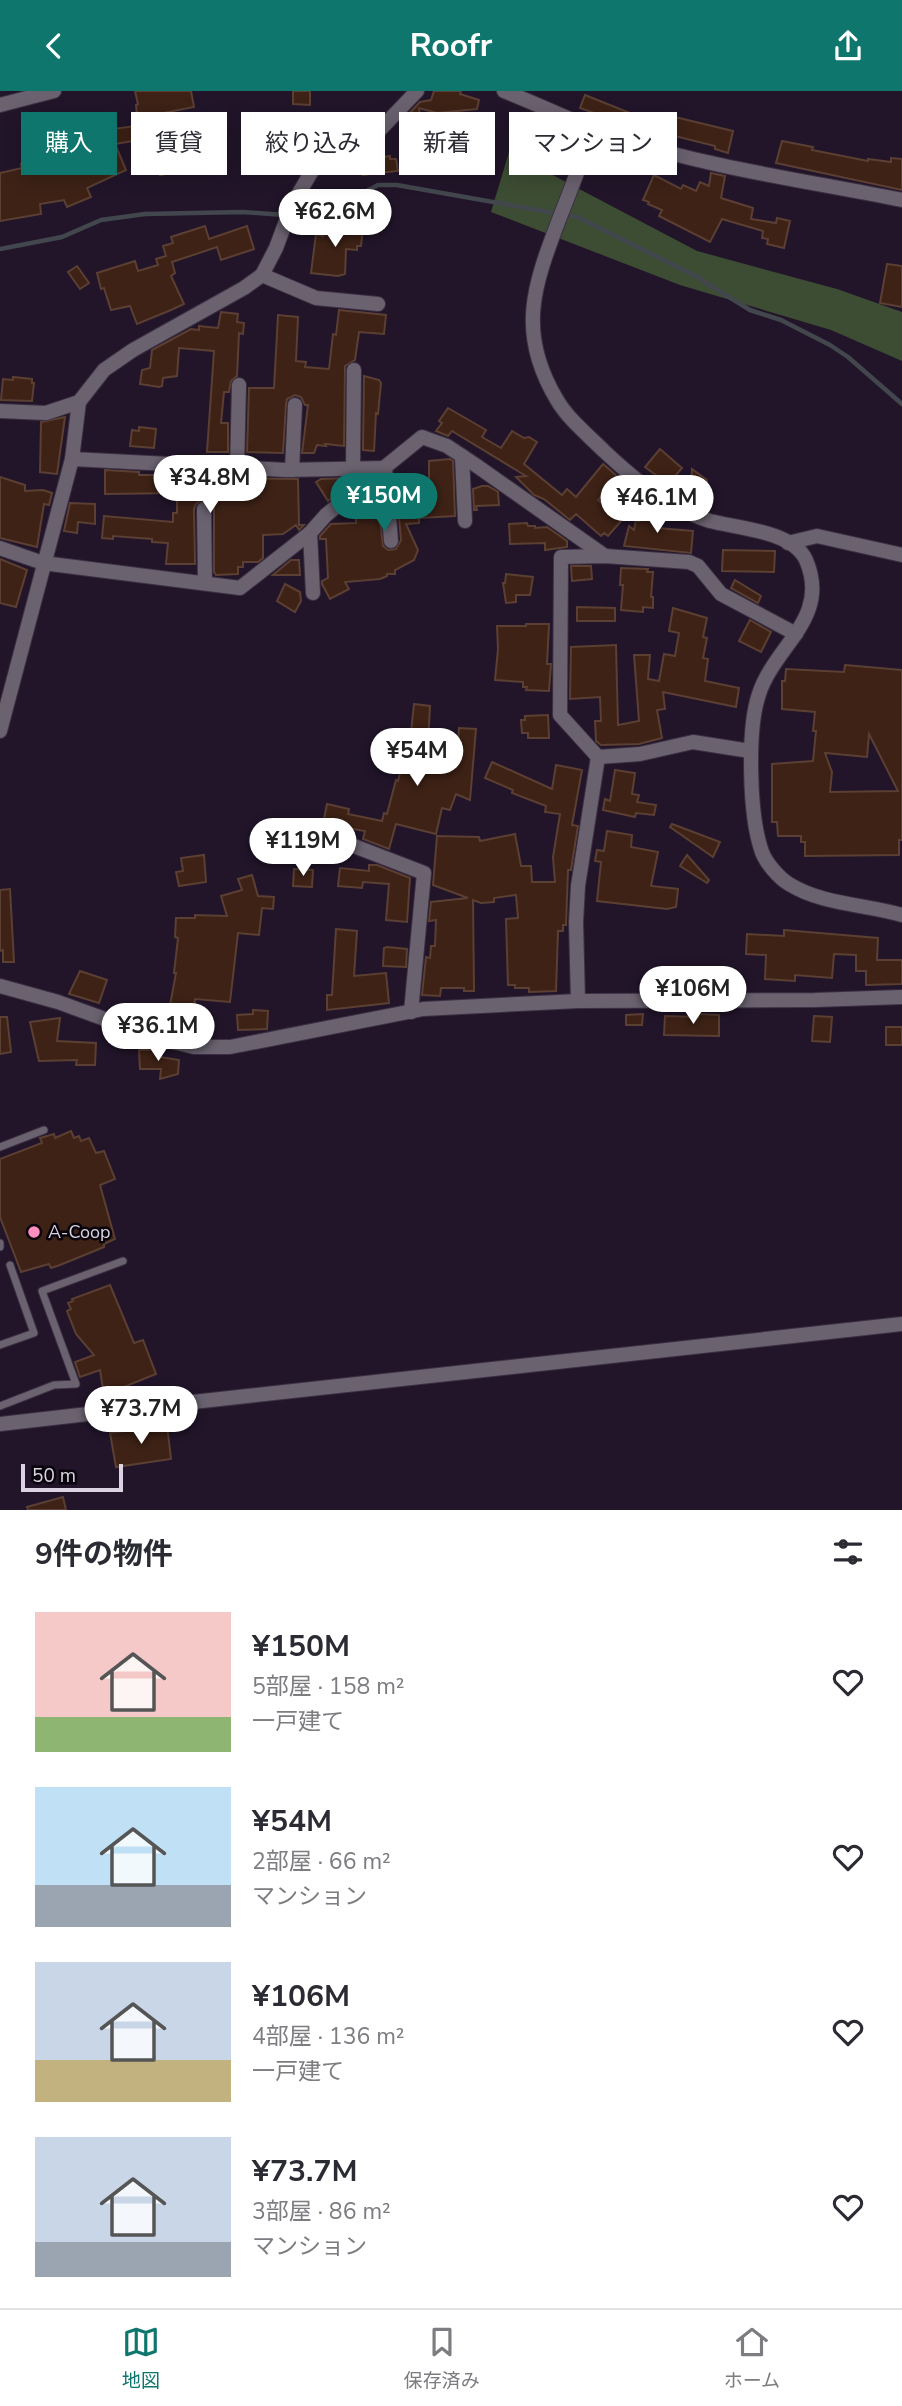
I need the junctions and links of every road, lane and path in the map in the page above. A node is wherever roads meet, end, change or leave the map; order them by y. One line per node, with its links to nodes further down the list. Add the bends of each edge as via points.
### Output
1 (54, 91): 4 (street)
2 (417, 91): 9 (street, via 374,137 316,164 292,205)
3 (504, 91): 5 (street)
4 (0, 105)
5 (556, 112)
6 (677, 154): 8 (street)
7 (577, 175): 26 (street, via 539,273 533,313 541,370 558,403 657,496 683,511 773,534)
8 (902, 200)
9 (262, 275): 10 (street, via 316,298); 13 (street, via 104,370)
10 (378, 304)
11 (354, 370): 21 (street)
12 (239, 385): 19 (street)
13 (79, 402): 15 (street, via 46,413); 17 (street)
14 (295, 405): 20 (street)
15 (0, 411)
16 (462, 456): 18 (street, via 422,437); 23 (street); 29 (street)
17 (72, 459): 19 (street); 30 (street)
18 (385, 468): 21 (street); 24 (street); 25 (street)
19 (237, 469): 20 (street)
20 (292, 470): 21 (street)
21 (353, 470)
22 (204, 509): 31 (street)
23 (465, 521)
24 (310, 533): 31 (street, via 240,588); 32 (street)
25 (391, 541)
26 (788, 543): 28 (street, via 817,536); 33 (street, via 804,556 813,597)
27 (0, 548): 30 (street)
28 (902, 555)
29 (605, 557): 33 (street, via 689,562 698,566 721,594); 36 (street, via 561,557 560,715)
30 (43, 563): 31 (street); 34 (street)
31 (205, 583)
32 (313, 593)
33 (796, 634): 35 (street, via 759,694)
34 (0, 731)
35 (750, 751): 36 (street, via 693,742 640,754); 38 (street, via 756,831 763,855 786,883 809,895)
36 (598, 757): 41 (street, via 578,886)
37 (328, 836): 42 (street, via 424,873)
38 (902, 915)
39 (0, 986): 42 (street, via 194,1047 230,1047)
40 (902, 997): 41 (street)
41 (578, 1001): 42 (street)
42 (411, 1012)
43 (44, 1130): 44 (lane)
44 (0, 1147)
45 (123, 1261): 49 (lane, via 41,1291 76,1384 54,1385)
46 (10, 1265): 48 (lane, via 34,1333)
47 (902, 1324): 50 (street)
48 (0, 1345)
49 (0, 1406)
50 (0, 1424)

